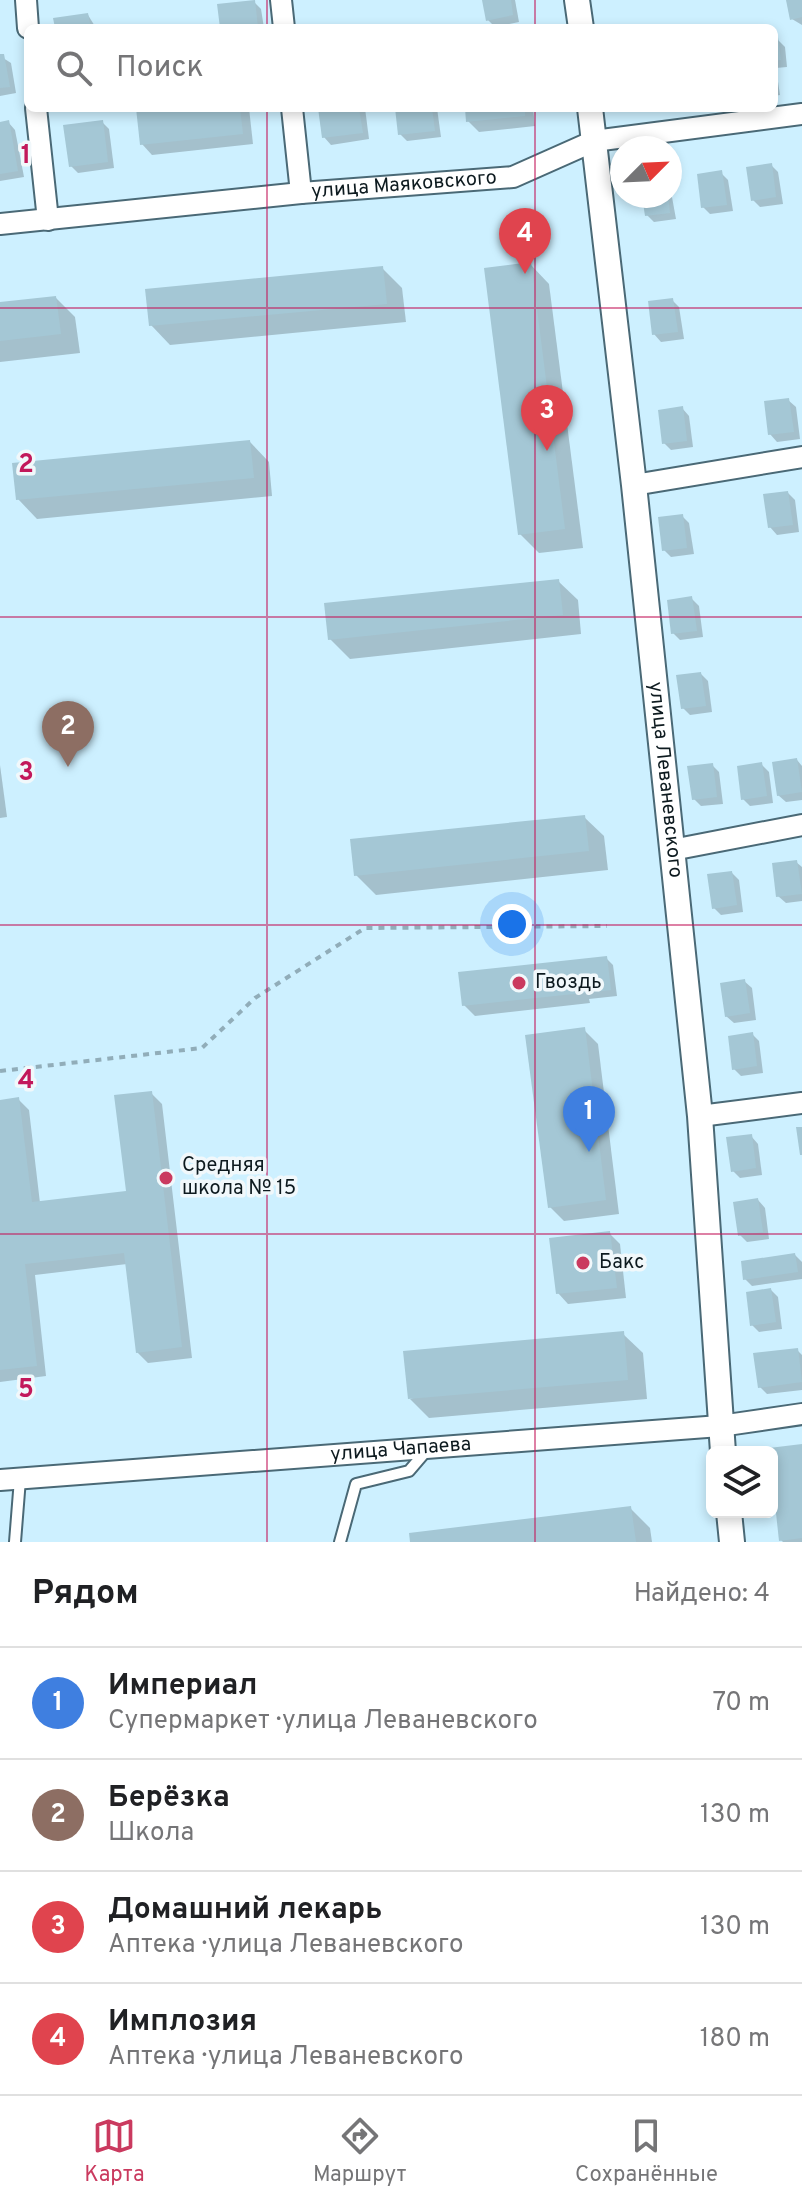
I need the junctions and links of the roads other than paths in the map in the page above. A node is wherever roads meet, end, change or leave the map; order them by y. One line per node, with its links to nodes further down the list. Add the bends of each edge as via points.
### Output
1 (26, 0): 4 (street)
2 (281, 0): 5 (street)
3 (577, 0): 6 (street)
4 (28, 24)
5 (284, 24)
6 (580, 24)
7 (36, 112): 13 (street)
8 (292, 112): 12 (street)
9 (590, 112): 11 (street, улица Леваневского)
10 (802, 114): 11 (street, улица Маяковского)
11 (594, 141): 12 (street, улица Маяковского, via 513,177); 16 (street, улица Леваневского)
12 (301, 193): 13 (street, улица Маяковского)
13 (48, 220): 14 (street, улица Маяковского)
14 (0, 224)
15 (802, 457): 16 (street)
16 (634, 485): 18 (street, улица Леваневского)
17 (802, 825): 18 (street)
18 (672, 850): 20 (street, улица Леваневского)
19 (802, 1103): 20 (street)
20 (700, 1116): 22 (street, улица Леваневского)
21 (802, 1414): 22 (street, улица Чапаева)
22 (720, 1426): 23 (street, улица Леваневского); 24 (street, улица Чапаева)
23 (722, 1446)
24 (428, 1448): 25 (street, улица Чапаева); 28 (lane, via 409,1471 356,1484)
25 (10, 1479): 27 (lane)
26 (730, 1518): 29 (street)
27 (15, 1542)
28 (340, 1542)
29 (732, 1542)

